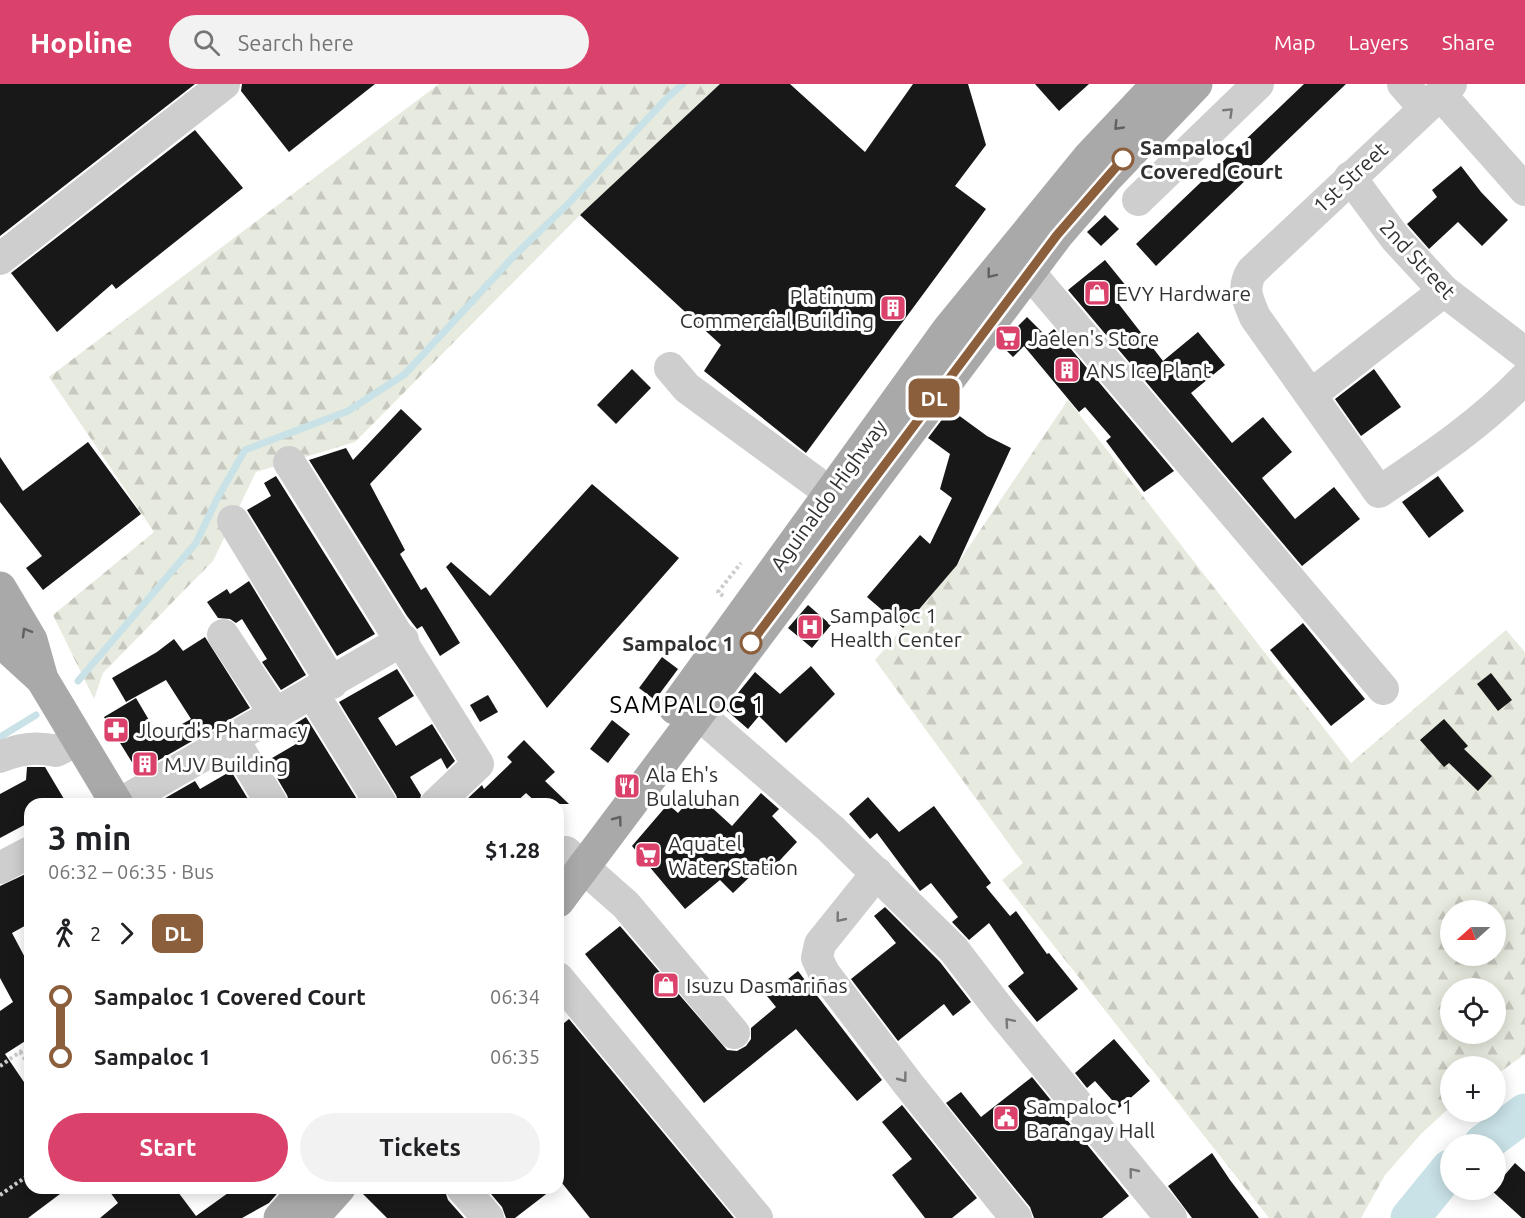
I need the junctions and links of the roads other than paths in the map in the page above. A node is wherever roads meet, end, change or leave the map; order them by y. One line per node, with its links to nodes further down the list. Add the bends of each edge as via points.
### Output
1 (224, 84): 12 (street)
2 (1196, 84): 5 (main road, Aguinaldo Highway)
3 (1258, 84): 7 (street, one-way to 3)
4 (1403, 84): 6 (street)
5 (1160, 95): 7 (street); 11 (main road, Aguinaldo Highway)
6 (1438, 95): 8 (street, 1st Street); 9 (street)
7 (1200, 140): 10 (street)
8 (1350, 177): 14 (street, 2nd Street, via 1396,239); 18 (street, 1st Street, via 1245,281 1255,317)
9 (1525, 190)
10 (1138, 200)
11 (1048, 226): 13 (main road, Aguinaldo Highway); 20 (main road, Aguinaldo Highway, one-way to 20, via 948,330)
12 (0, 259)
13 (1029, 272): 20 (main road, Aguinaldo Highway); 28 (street)
14 (1443, 291): 15 (street, 2nd Street); 18 (street)
15 (1525, 353)
16 (670, 368): 20 (street, via 687,388)
17 (1525, 378): 18 (street, via 1502,402 1446,446 1379,492)
18 (1312, 394)
19 (289, 462): 25 (street)
20 (841, 501): 29 (main road, Aguinaldo Highway)
21 (233, 521): 27 (street)
22 (0, 588): 26 (main road, one-way to 22, via 31,640)
23 (0, 634): 26 (main road, via 9,649)
24 (223, 635): 30 (street)
25 (403, 640): 27 (street); 38 (street, via 478,764)
26 (42, 679): 31 (main road)
27 (322, 688): 30 (street); 37 (street)
28 (1383, 689)
29 (690, 706): 40 (main road, Aguinaldo Highway); 42 (street)
30 (276, 715): 32 (street)
31 (74, 733): 33 (street, via 56,751 15,750); 34 (main road)
32 (233, 739): 35 (street); 36 (street)
33 (0, 757)
34 (114, 798)
35 (129, 798)
36 (268, 798)
37 (378, 798)
38 (442, 798)
39 (24, 855): 41 (street)
40 (569, 861): 43 (main road, Aguinaldo Highway); 45 (street, via 626,905)
41 (0, 868)
42 (877, 873): 53 (street, one-way to 53, via 820,944 817,958 824,973 909,1085); 54 (street, one-way to 42, via 954,950)
43 (564, 879)
44 (564, 993): 52 (street)
45 (734, 1033)
46 (302, 1194): 49 (main road)
47 (334, 1194): 50 (main road)
48 (467, 1194): 51 (street)
49 (280, 1218)
50 (312, 1218)
51 (488, 1218)
52 (757, 1218)
53 (1016, 1218)
54 (1171, 1218)

